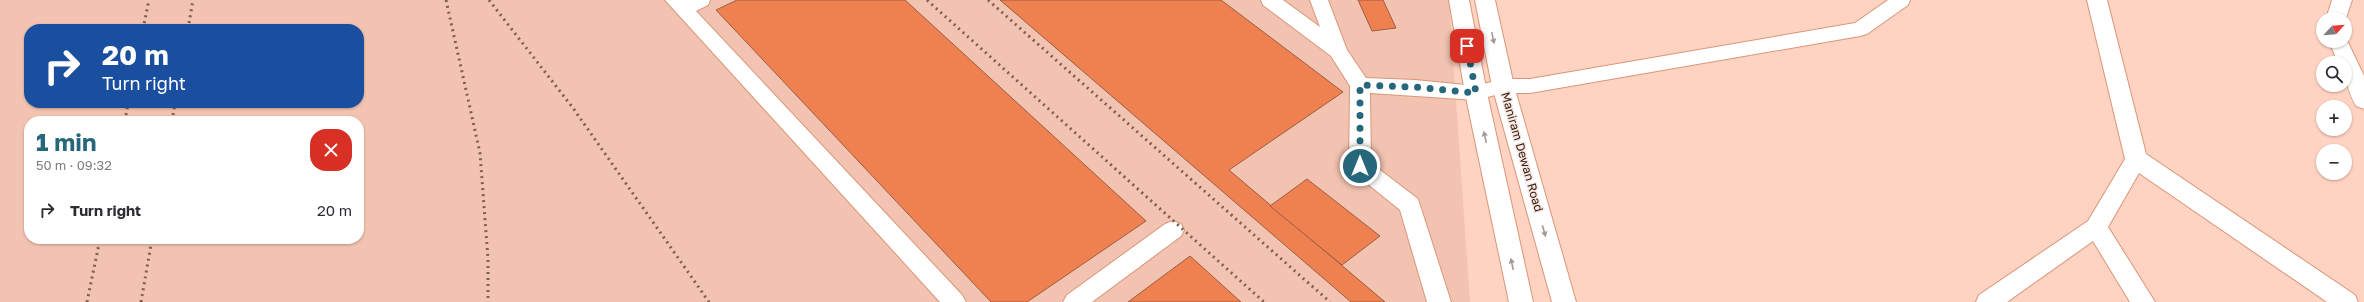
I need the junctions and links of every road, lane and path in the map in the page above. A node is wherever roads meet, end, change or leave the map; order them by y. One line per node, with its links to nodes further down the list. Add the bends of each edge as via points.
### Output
1 (1270, 0): 11 (lane)
2 (1319, 0): 11 (lane)
3 (1459, 0): 14 (street)
4 (1485, 0): 13 (street, Maniram Dewan Road, one-way to 13)
5 (1901, 0): 13 (lane, via 1860,29 1530,86)
6 (2097, 0): 16 (street)
7 (2342, 0): 9 (street)
8 (686, 3): 19 (lane)
9 (2338, 12)
10 (2342, 48): 15 (street)
11 (1338, 51): 12 (lane)
12 (1360, 85): 14 (lane); 21 (lane, via 1360,166 1410,205)
13 (1503, 86): 14 (lane); 23 (street, Maniram Dewan Road, one-way to 23)
14 (1476, 93): 22 (street, one-way to 14)
15 (2364, 101)
16 (2136, 159): 17 (street); 26 (street)
17 (2096, 227): 24 (street); 25 (street)
18 (1173, 230): 20 (lane)
19 (954, 302)
20 (1074, 302)
21 (1439, 302)
22 (1521, 302)
23 (1564, 302)
24 (1988, 302)
25 (2142, 302)
26 (2346, 302)

